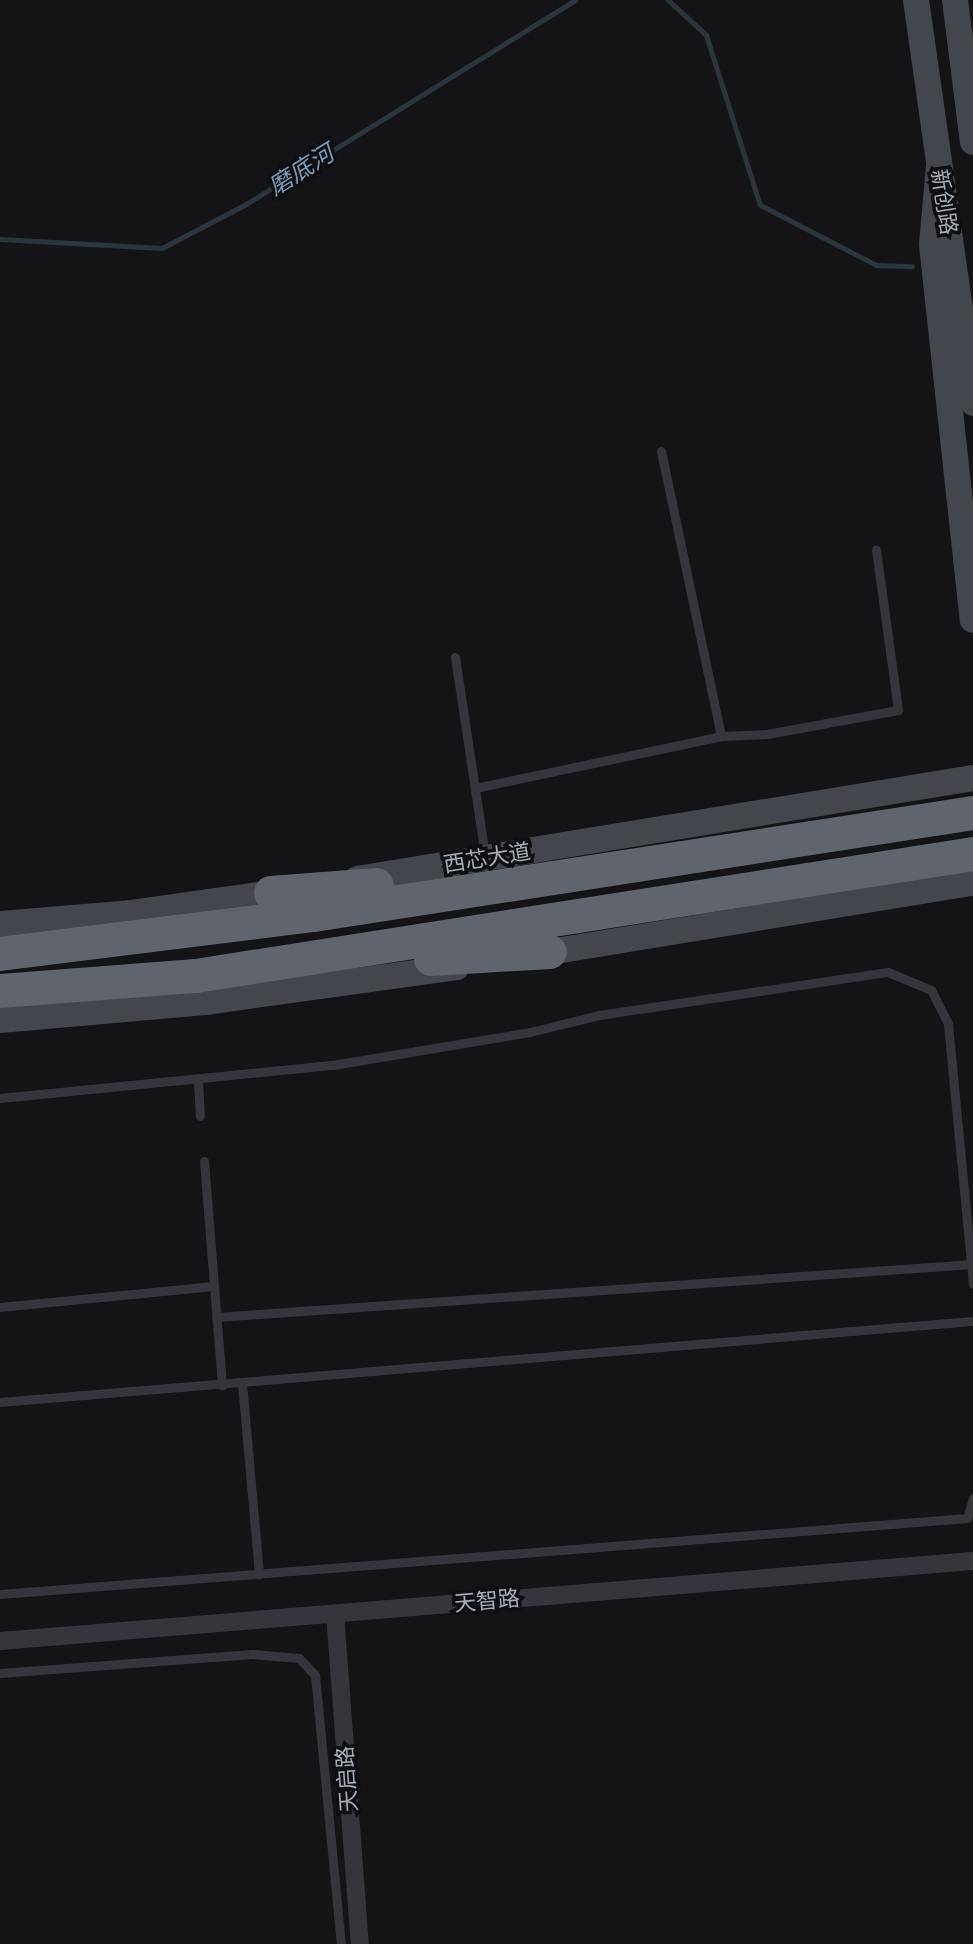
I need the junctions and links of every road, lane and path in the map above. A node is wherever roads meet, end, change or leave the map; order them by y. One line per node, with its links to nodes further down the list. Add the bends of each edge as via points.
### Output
1 (916, 0): 4 (main road, 新创路)
2 (955, 0): 3 (main road, 新创路)
3 (973, 142)
4 (939, 166): 5 (main road, 新创路); 8 (main road, via 932,245)
5 (973, 403)
6 (661, 451): 10 (lane)
7 (876, 550): 10 (lane, via 898,710 767,734)
8 (973, 620)
9 (455, 657): 12 (lane)
10 (721, 736): 12 (lane)
11 (973, 778): 15 (main road, 西芯大道)
12 (475, 788): 15 (lane)
13 (973, 813): 16 (highway, 西芯大道)
14 (973, 854): 22 (highway)
15 (485, 858): 18 (main road, 西芯大道)
16 (640, 865): 18 (highway); 21 (highway, 西芯大道, via 144,939)
17 (973, 883): 20 (main road)
18 (271, 893): 19 (main road, 西芯大道)
19 (0, 924)
20 (550, 952): 22 (highway, via 445,957 329,971); 24 (main road, via 205,1002)
21 (0, 954)
22 (196, 976): 23 (highway)
23 (0, 991)
24 (0, 1020)
25 (198, 1080): 26 (lane); 27 (lane); 29 (lane, via 349,1062 599,1015 873,974 908,976 931,990 948,1024)
26 (0, 1098)
27 (200, 1116)
28 (204, 1161): 31 (lane)
29 (972, 1264): 30 (lane); 33 (lane)
30 (973, 1284)
31 (214, 1286): 32 (lane); 33 (lane)
32 (0, 1307)
33 (216, 1317): 36 (lane)
34 (973, 1321): 35 (lane)
35 (242, 1383): 36 (lane); 40 (lane)
36 (222, 1385): 37 (lane)
37 (0, 1402)
38 (973, 1498): 40 (lane, via 967,1518)
39 (973, 1561): 42 (street, 天智路)
40 (259, 1574): 41 (lane)
41 (0, 1594)
42 (335, 1614): 43 (street, 天智路); 46 (street, 天启路)
43 (0, 1641)
44 (0, 1673): 45 (lane, via 252,1654 299,1658 315,1675)
45 (341, 1944)
46 (360, 1944)

